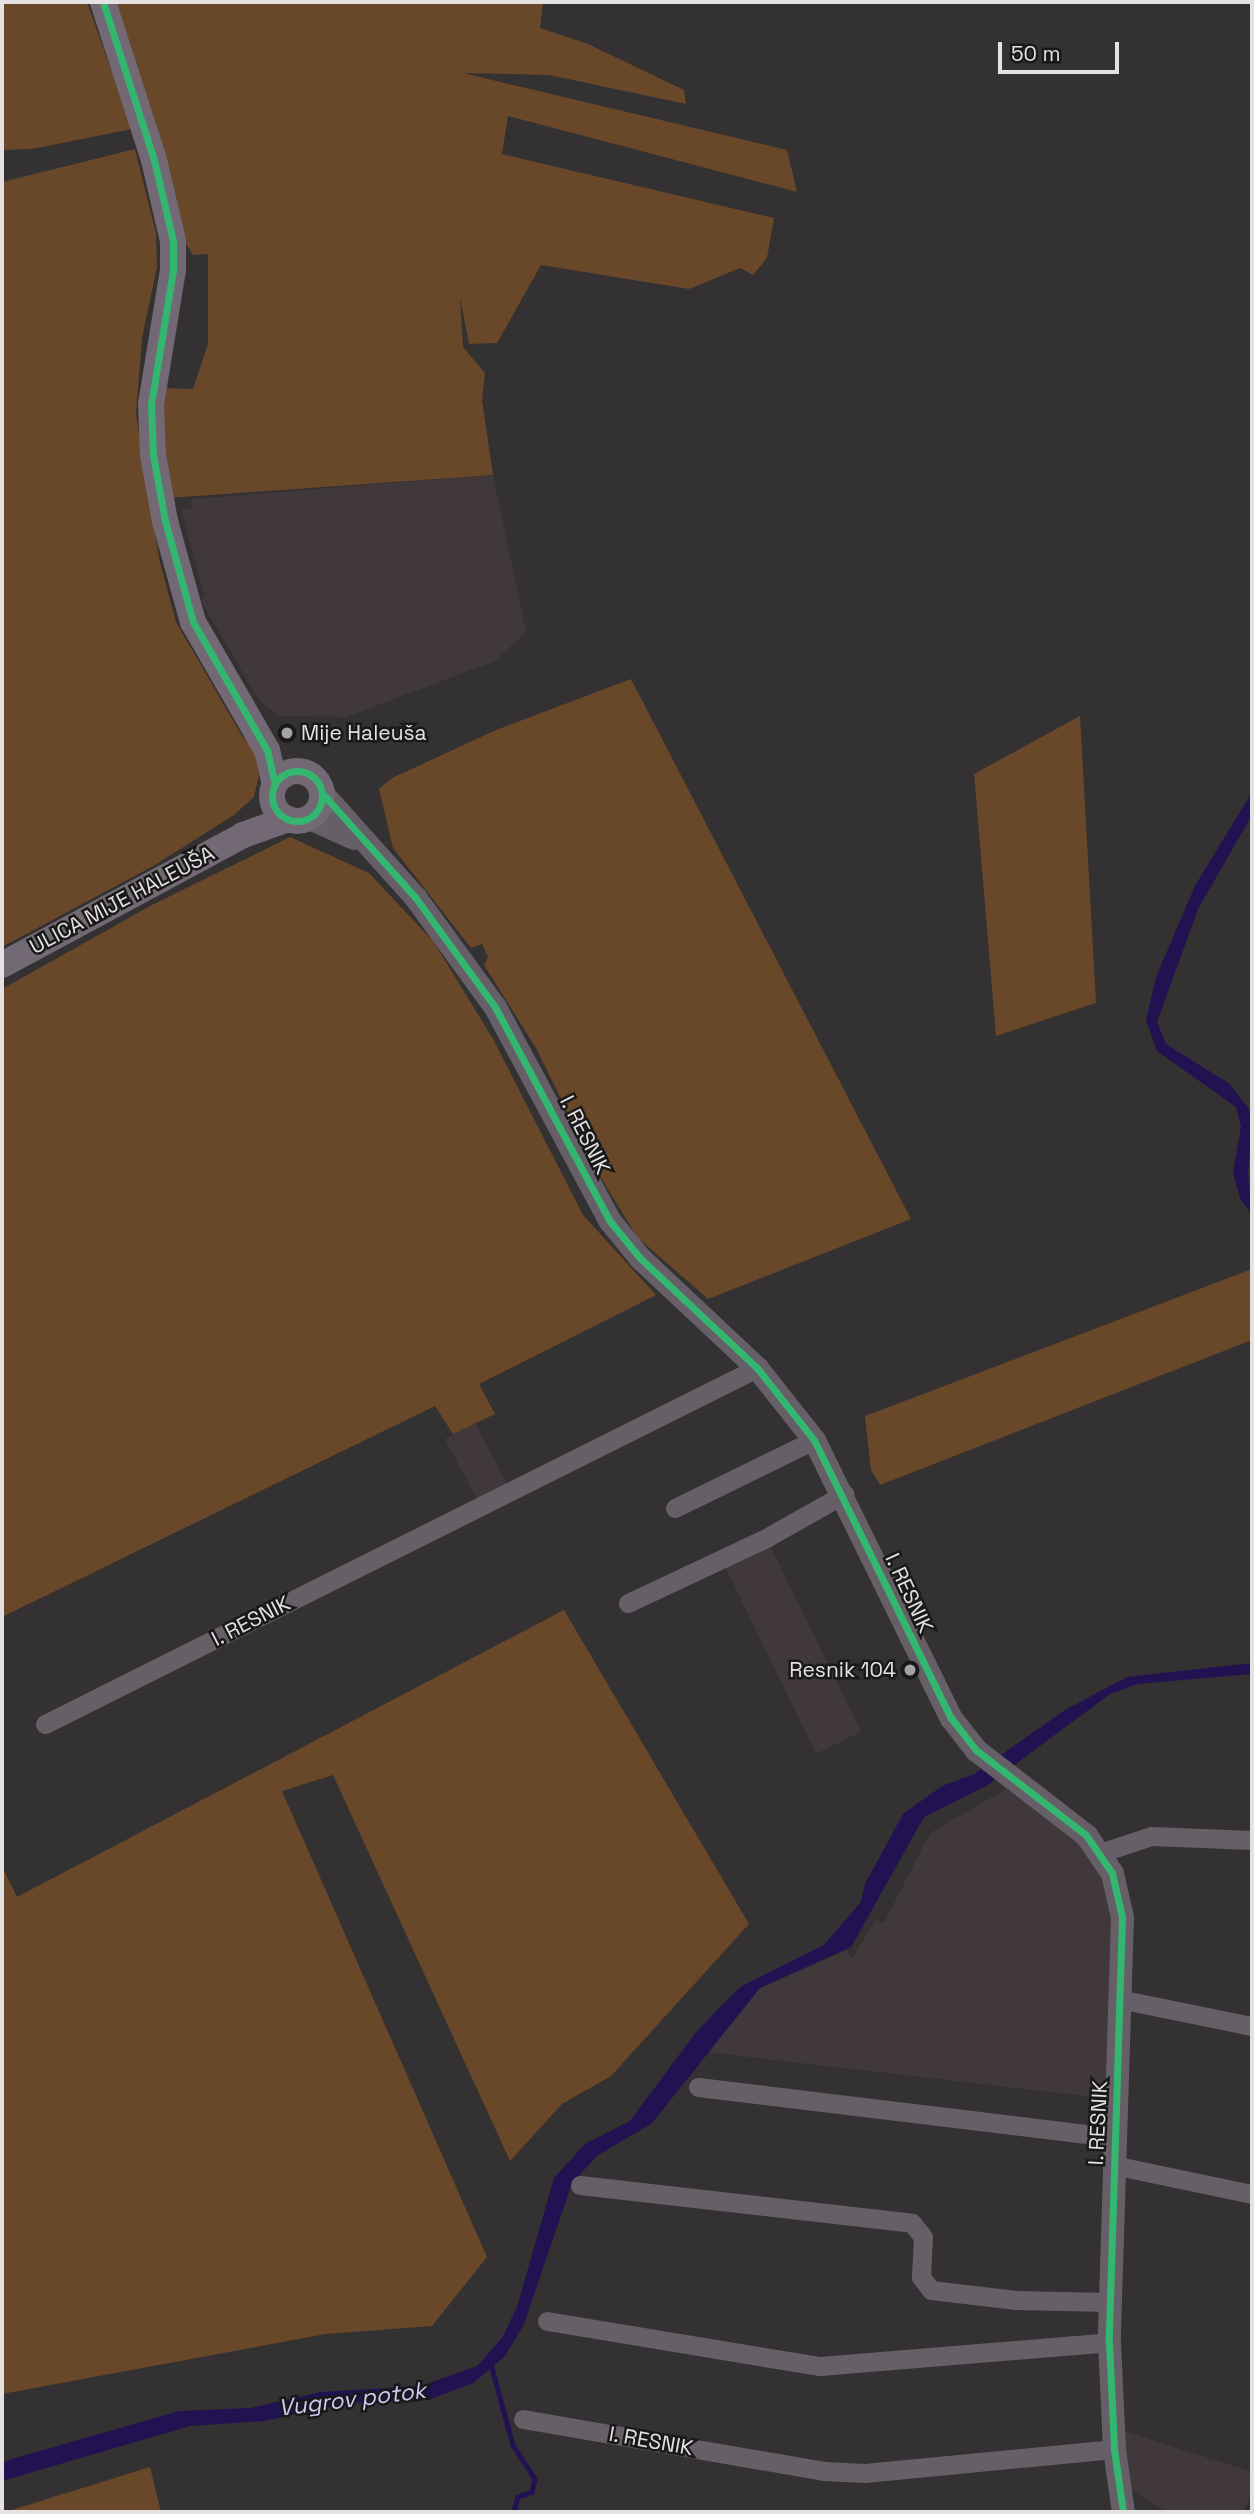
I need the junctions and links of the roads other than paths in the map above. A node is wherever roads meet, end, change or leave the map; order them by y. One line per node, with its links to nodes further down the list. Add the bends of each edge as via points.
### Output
1 (103, 2): 2 (main road, via 154,160 173,242 173,270 151,404 153,455 165,521 193,622)
2 (236, 696): 3 (main road); 4 (main road, via 267,750)
3 (316, 784): 4 (main road, via 287,773); 5 (main road, via 319,807); 7 (street, I. RESNIK)
4 (274, 788): 5 (main road, via 276,808); 6 (main road, ULICA MIJE HALEUŠA)
5 (299, 819): 6 (main road, ULICA MIJE HALEUŠA); 7 (street, I. RESNIK, via 343,830)
6 (243, 835): 8 (main road, ULICA MIJE HALEUŠA)
7 (385, 862): 9 (street, I. RESNIK, via 495,1007 609,1220 640,1258)
8 (2, 965)
9 (757, 1368): 10 (street, I. RESNIK); 14 (street, I. RESNIK)
10 (814, 1440): 11 (street, I. RESNIK); 12 (street)
11 (844, 1494): 13 (street, via 766,1538); 16 (street, I. RESNIK, via 932,1685 976,1750 1087,1835)
12 (674, 1508)
13 (628, 1603)
14 (45, 1724)
15 (1252, 1840): 16 (street, via 1151,1836)
16 (1101, 1853): 17 (street, I. RESNIK, via 1118,1888 1122,1917)
17 (1119, 1999): 18 (street); 20 (street, I. RESNIK)
18 (1252, 2026)
19 (698, 2087): 20 (street, I. RESNIK)
20 (1114, 2137): 21 (street, I. RESNIK)
21 (1113, 2165): 23 (street, I. RESNIK); 24 (street, I. RESNIK)
22 (580, 2185): 24 (street, via 912,2223 923,2237 921,2277 931,2290 1016,2300)
23 (1252, 2193)
24 (1109, 2302): 26 (street, I. RESNIK)
25 (547, 2321): 26 (street, via 820,2366)
26 (1109, 2342): 28 (street, I. RESNIK)
27 (523, 2419): 28 (street, I. RESNIK, via 824,2471 865,2473)
28 (1114, 2449): 29 (street, I. RESNIK)
29 (1123, 2512)

